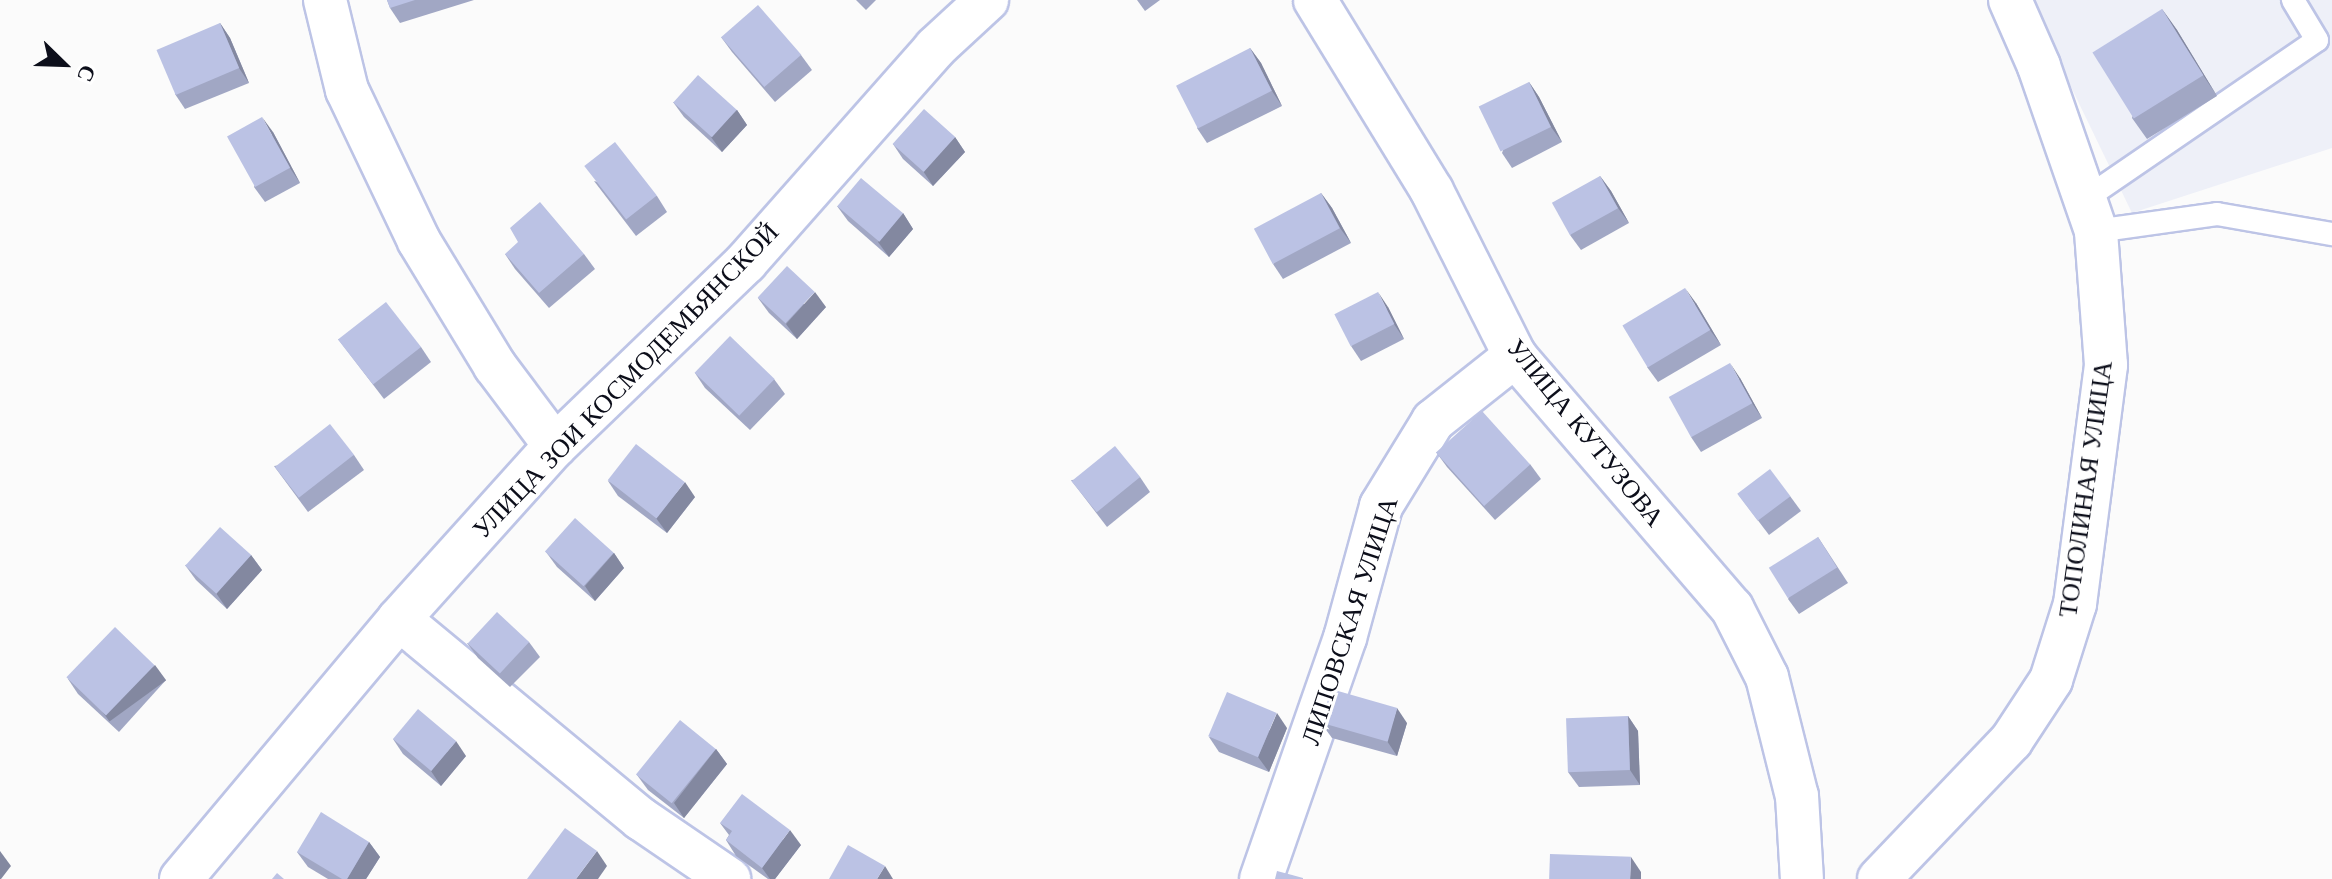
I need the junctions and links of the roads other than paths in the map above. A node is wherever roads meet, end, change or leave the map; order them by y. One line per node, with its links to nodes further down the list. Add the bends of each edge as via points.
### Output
1 (325, 0): 9 (street, via 347,90 419,241 495,366)
2 (987, 0): 9 (street, УЛИЦА ЗОИ КОСМОДЕМЬЯНСКОЙ, via 935,48 746,262)
3 (1315, 0): 8 (street, УЛИЦА КУТУЗОВА, via 1432,191)
4 (2010, 0): 6 (street, ТОПОЛИНАЯ УЛИЦА, via 2039,66)
5 (2293, 0): 6 (lane, via 2317,40)
6 (2090, 215): 7 (lane, via 2217,214); 15 (street, ТОПОЛИНАЯ УЛИЦА, via 2106,365 2075,604 2051,680 2011,741)
7 (2332, 234)
8 (1515, 356): 13 (street, ЛИПОВСКАЯ УЛИЦА, via 1433,421 1381,506 1345,638); 14 (street, УЛИЦА КУТУЗОВА, via 1732,608 1767,677 1797,796)
9 (555, 446): 10 (street, УЛИЦА ЗОИ КОСМОДЕМЬЯНСКОЙ)
10 (399, 619): 11 (street, УЛИЦА ЗОИ КОСМОДЕМЬЯНСКОЙ); 12 (street, via 641,819)
11 (181, 879)
12 (729, 879)
13 (1261, 879)
14 (1802, 879)
15 (1879, 879)

